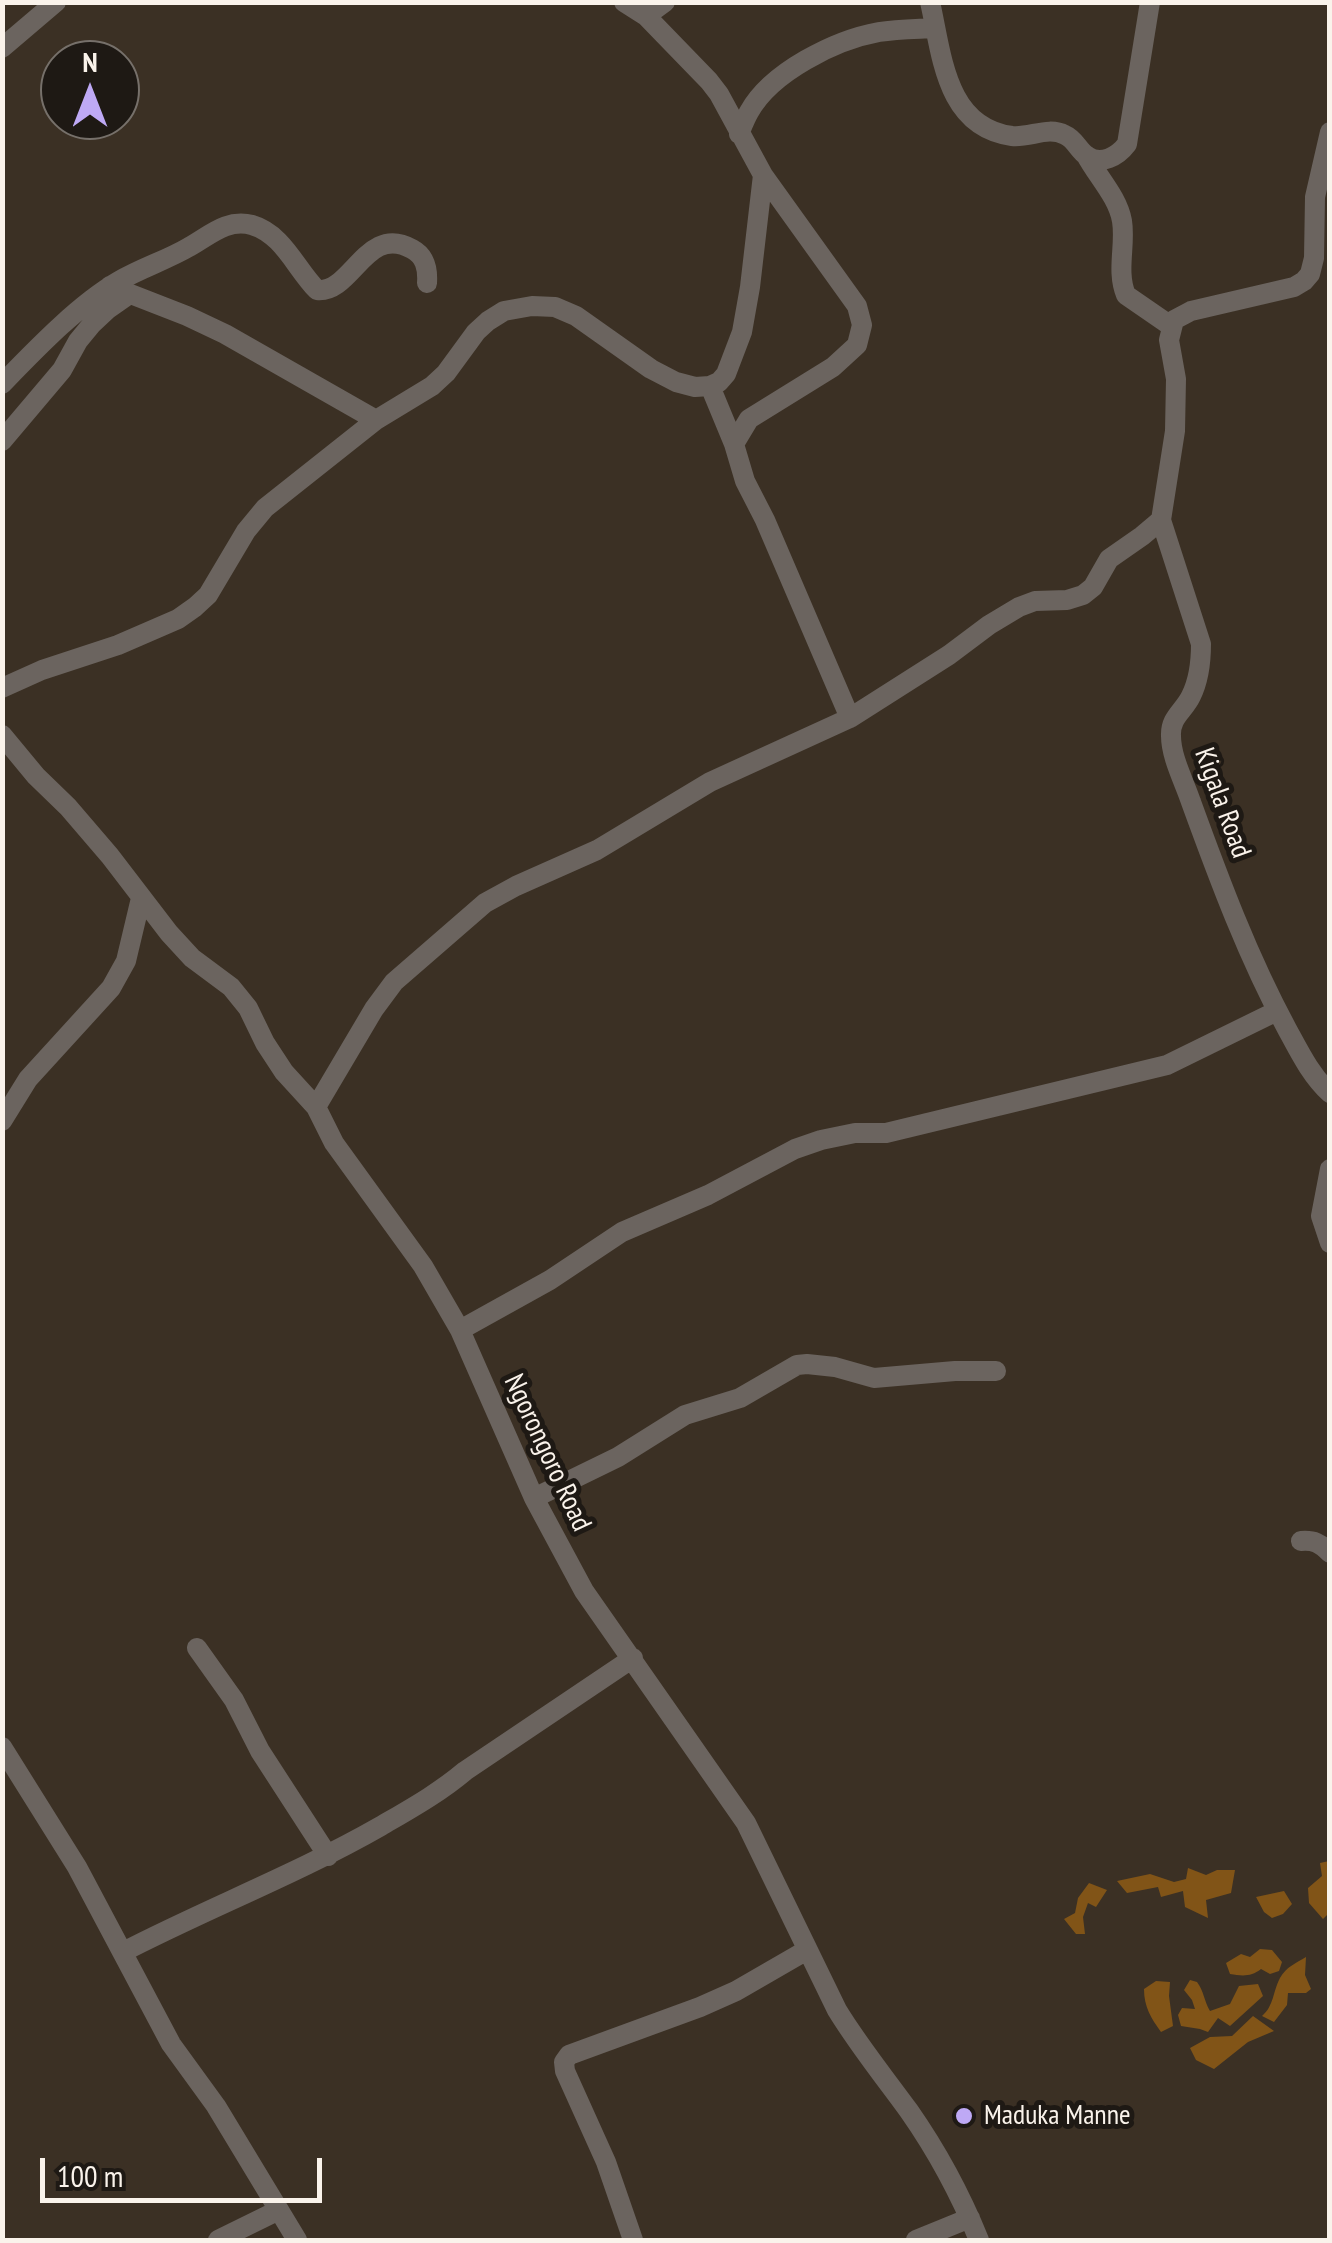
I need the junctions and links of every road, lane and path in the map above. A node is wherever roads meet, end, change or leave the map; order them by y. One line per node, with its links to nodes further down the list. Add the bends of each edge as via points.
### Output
1 (56, 2): 8 (street)
2 (624, 2): 6 (street)
3 (665, 2): 6 (street)
4 (930, 2): 7 (street)
5 (1150, 2): 11 (street, via 1126,144 1102,160)
6 (646, 16): 10 (street, via 709,81)
7 (934, 28): 10 (street, via 879,32 810,58 765,92); 11 (street, via 955,96 974,119 1016,136 1062,133)
8 (2, 48)
9 (1330, 132): 15 (street, via 1315,198 1314,258 1304,282 1191,311)
10 (739, 134): 12 (street)
11 (1086, 156): 15 (street, via 1122,218 1126,294)
12 (763, 175): 17 (street, via 742,332 726,374); 20 (street, via 858,306 862,325 857,345 749,419)
13 (428, 283): 14 (street, via 418,253 396,242 378,247 337,283 318,290 275,238 236,224)
14 (119, 291): 16 (street, via 41,345); 18 (street, via 224,334); 19 (street)
15 (1170, 326): 21 (street, via 1175,431)
16 (2, 384)
17 (710, 386): 18 (street, via 676,382 576,316 532,306 488,321 432,386); 20 (street)
18 (376, 420): 22 (street, via 266,508 195,608)
19 (2, 441)
20 (734, 444): 23 (street)
21 (1160, 520): 23 (street, via 1108,559 1083,595 1020,606); 26 (street, Kigala Road, via 1201,657 1190,701 1174,719 1170,740)
22 (2, 688)
23 (850, 718): 28 (street, via 710,782 597,850 486,903 394,982)
24 (2, 735): 25 (street, Ngorongoro Road)
25 (141, 898): 28 (street, Ngorongoro Road, via 192,958 231,987 284,1072); 29 (street, via 126,961 111,988 28,1078)
26 (1278, 1011): 27 (street, Kigala Road); 32 (street, via 1167,1064 795,1149 622,1232)
27 (1330, 1093)
28 (316, 1107): 32 (street, Ngorongoro Road)
29 (2, 1121)
30 (1330, 1169): 31 (street, via 1320,1216)
31 (1330, 1244)
32 (460, 1330): 34 (street, Ngorongoro Road)
33 (996, 1372): 34 (street, via 874,1378 797,1365 740,1398 684,1415)
34 (534, 1498): 38 (street, Ngorongoro Road, via 584,1591)
35 (1301, 1541): 36 (street)
36 (1330, 1552)
37 (197, 1648): 40 (street)
38 (633, 1658): 40 (street, via 443,1789); 41 (street, Ngorongoro Road, via 746,1824)
39 (2, 1747): 42 (street)
40 (328, 1856): 42 (street)
41 (807, 1950): 44 (street, Ngorongoro Road, via 837,2010 917,2124); 47 (street, via 736,1991 564,2062)
42 (123, 1952): 43 (street, via 171,2044)
43 (279, 2210): 45 (street); 46 (street)
44 (970, 2218): 48 (street); 49 (street, Ngorongoro Road)
45 (218, 2240)
46 (298, 2240)
47 (633, 2240)
48 (916, 2240)
49 (979, 2240)

